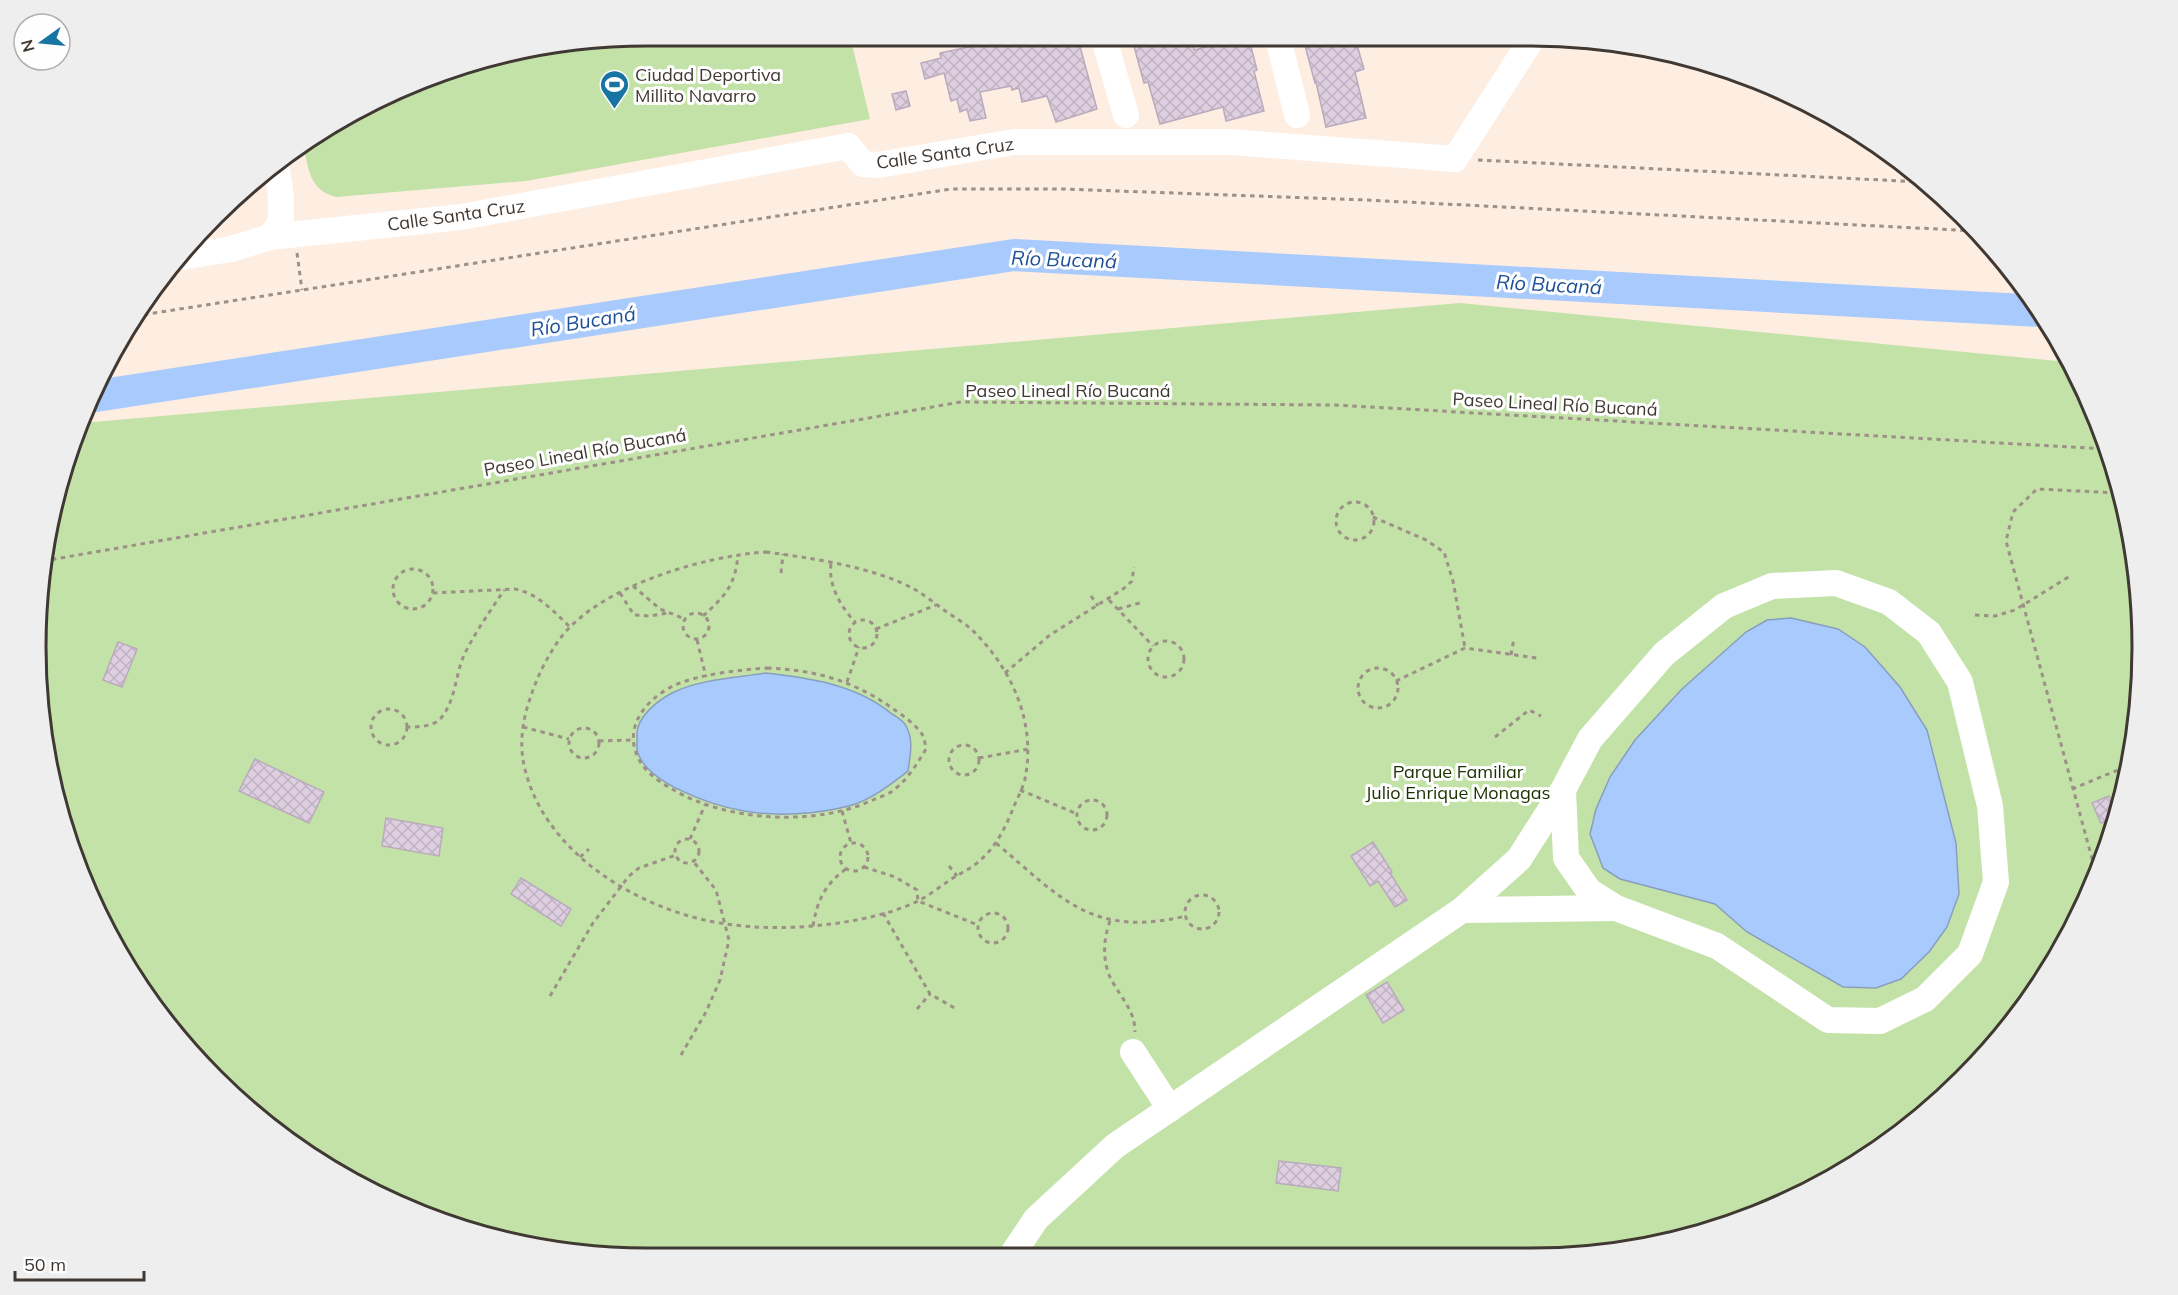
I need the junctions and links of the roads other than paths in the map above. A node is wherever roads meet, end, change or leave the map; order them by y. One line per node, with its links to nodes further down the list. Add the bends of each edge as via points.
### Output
1 (1106, 46): 5 (street)
2 (1280, 46): 4 (street)
3 (1528, 46): 7 (street, Calle Santa Cruz, via 1455,159 1230,142 1014,142 878,165 863,164 848,146 461,217)
4 (1297, 115)
5 (1126, 116)
6 (278, 174): 7 (street)
7 (282, 235): 8 (street)
8 (193, 255)
9 (1563, 790): 10 (street, via 1566,858 1589,891); 10 (street, via 1590,739 1664,654 1724,606 1772,586 1836,583 1889,602 1929,633 1960,682 1989,806 1996,882 1970,954 1925,999 1880,1021 1828,1020 1717,946); 11 (street, via 1518,859)
10 (1616, 908): 11 (street)
11 (1462, 910): 13 (street)
12 (1133, 1052): 13 (street)
13 (1170, 1109): 14 (street, via 1115,1146 1035,1219)
14 (1016, 1248)

